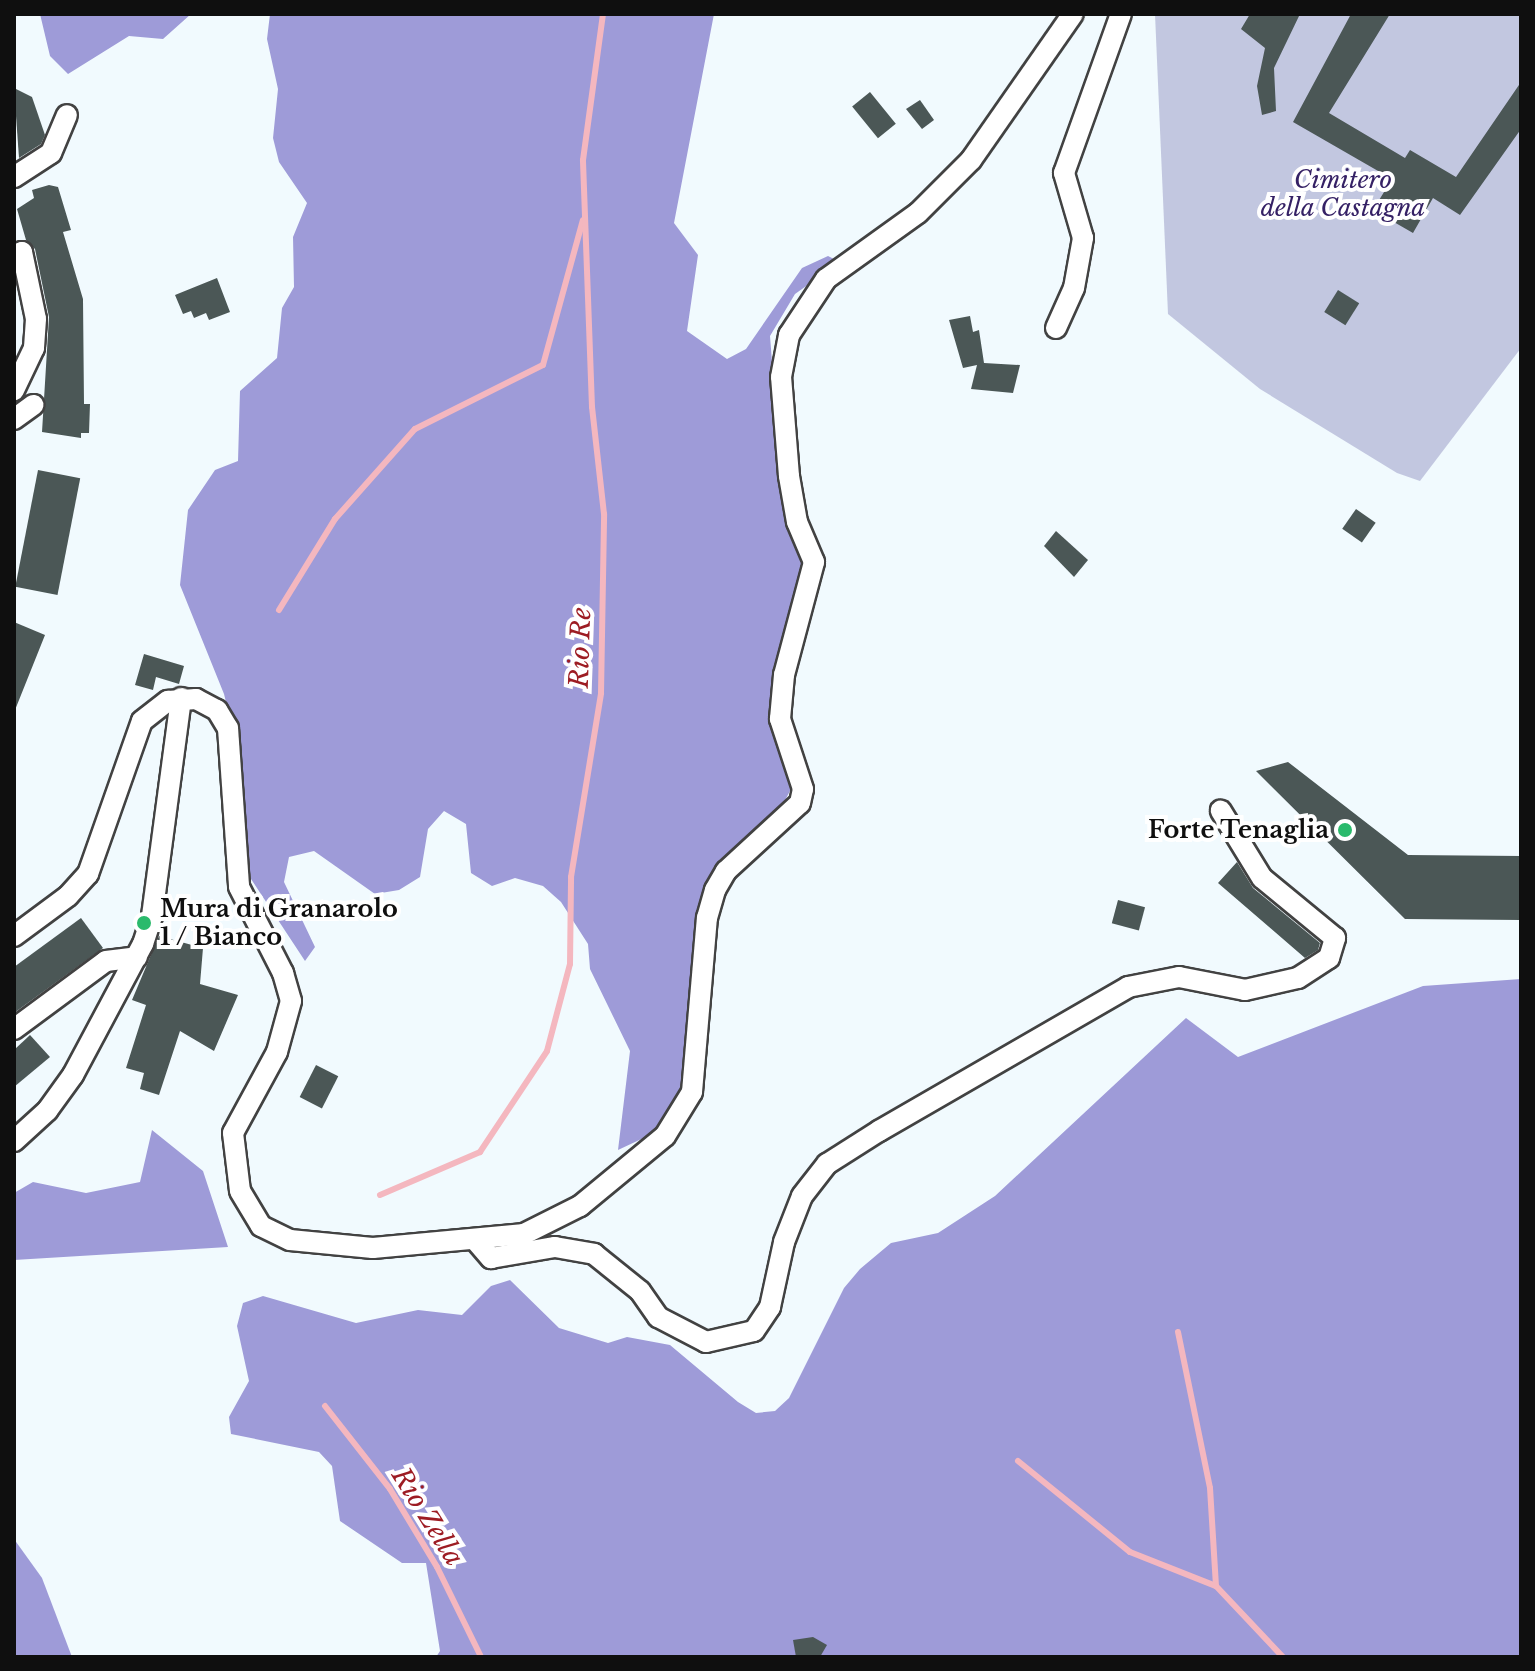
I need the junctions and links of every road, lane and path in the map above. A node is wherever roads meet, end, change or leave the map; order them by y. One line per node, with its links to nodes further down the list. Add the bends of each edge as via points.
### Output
1 (1073, 14): 16 (street, via 971,160 918,213 826,279 789,335 781,377 789,476 797,522 814,562 784,675 780,719 803,789 800,803 726,871 715,890 707,918 692,1092 685,1108 665,1136 568,1213 524,1234)
2 (1121, 14): 6 (street, via 1064,173 1083,238 1074,288)
3 (67, 115): 4 (street, via 51,153)
4 (14, 177)
5 (14, 256): 7 (street, via 22,252 36,319 34,348)
6 (1056, 328)
7 (14, 390)
8 (33, 405): 9 (street)
9 (14, 419)
10 (181, 698): 12 (street, via 158,707 135,734 88,874 68,896); 13 (street, via 152,916); 16 (street, via 207,703 228,728 239,887 283,973 291,1001 277,1052 235,1123 234,1164 246,1206 272,1233 301,1242 373,1248)
11 (1221, 811): 16 (street, via 1262,878 1335,938 1329,958 1298,978 1245,990 1179,977 1128,987 827,1164 802,1196 784,1242 770,1307 754,1331 706,1342 658,1317 640,1291 594,1254 555,1247 491,1258)
12 (14, 936)
13 (137, 957): 14 (street, via 106,961); 15 (street, via 73,1075 47,1111)
14 (14, 1029)
15 (14, 1141)
16 (476, 1241)

